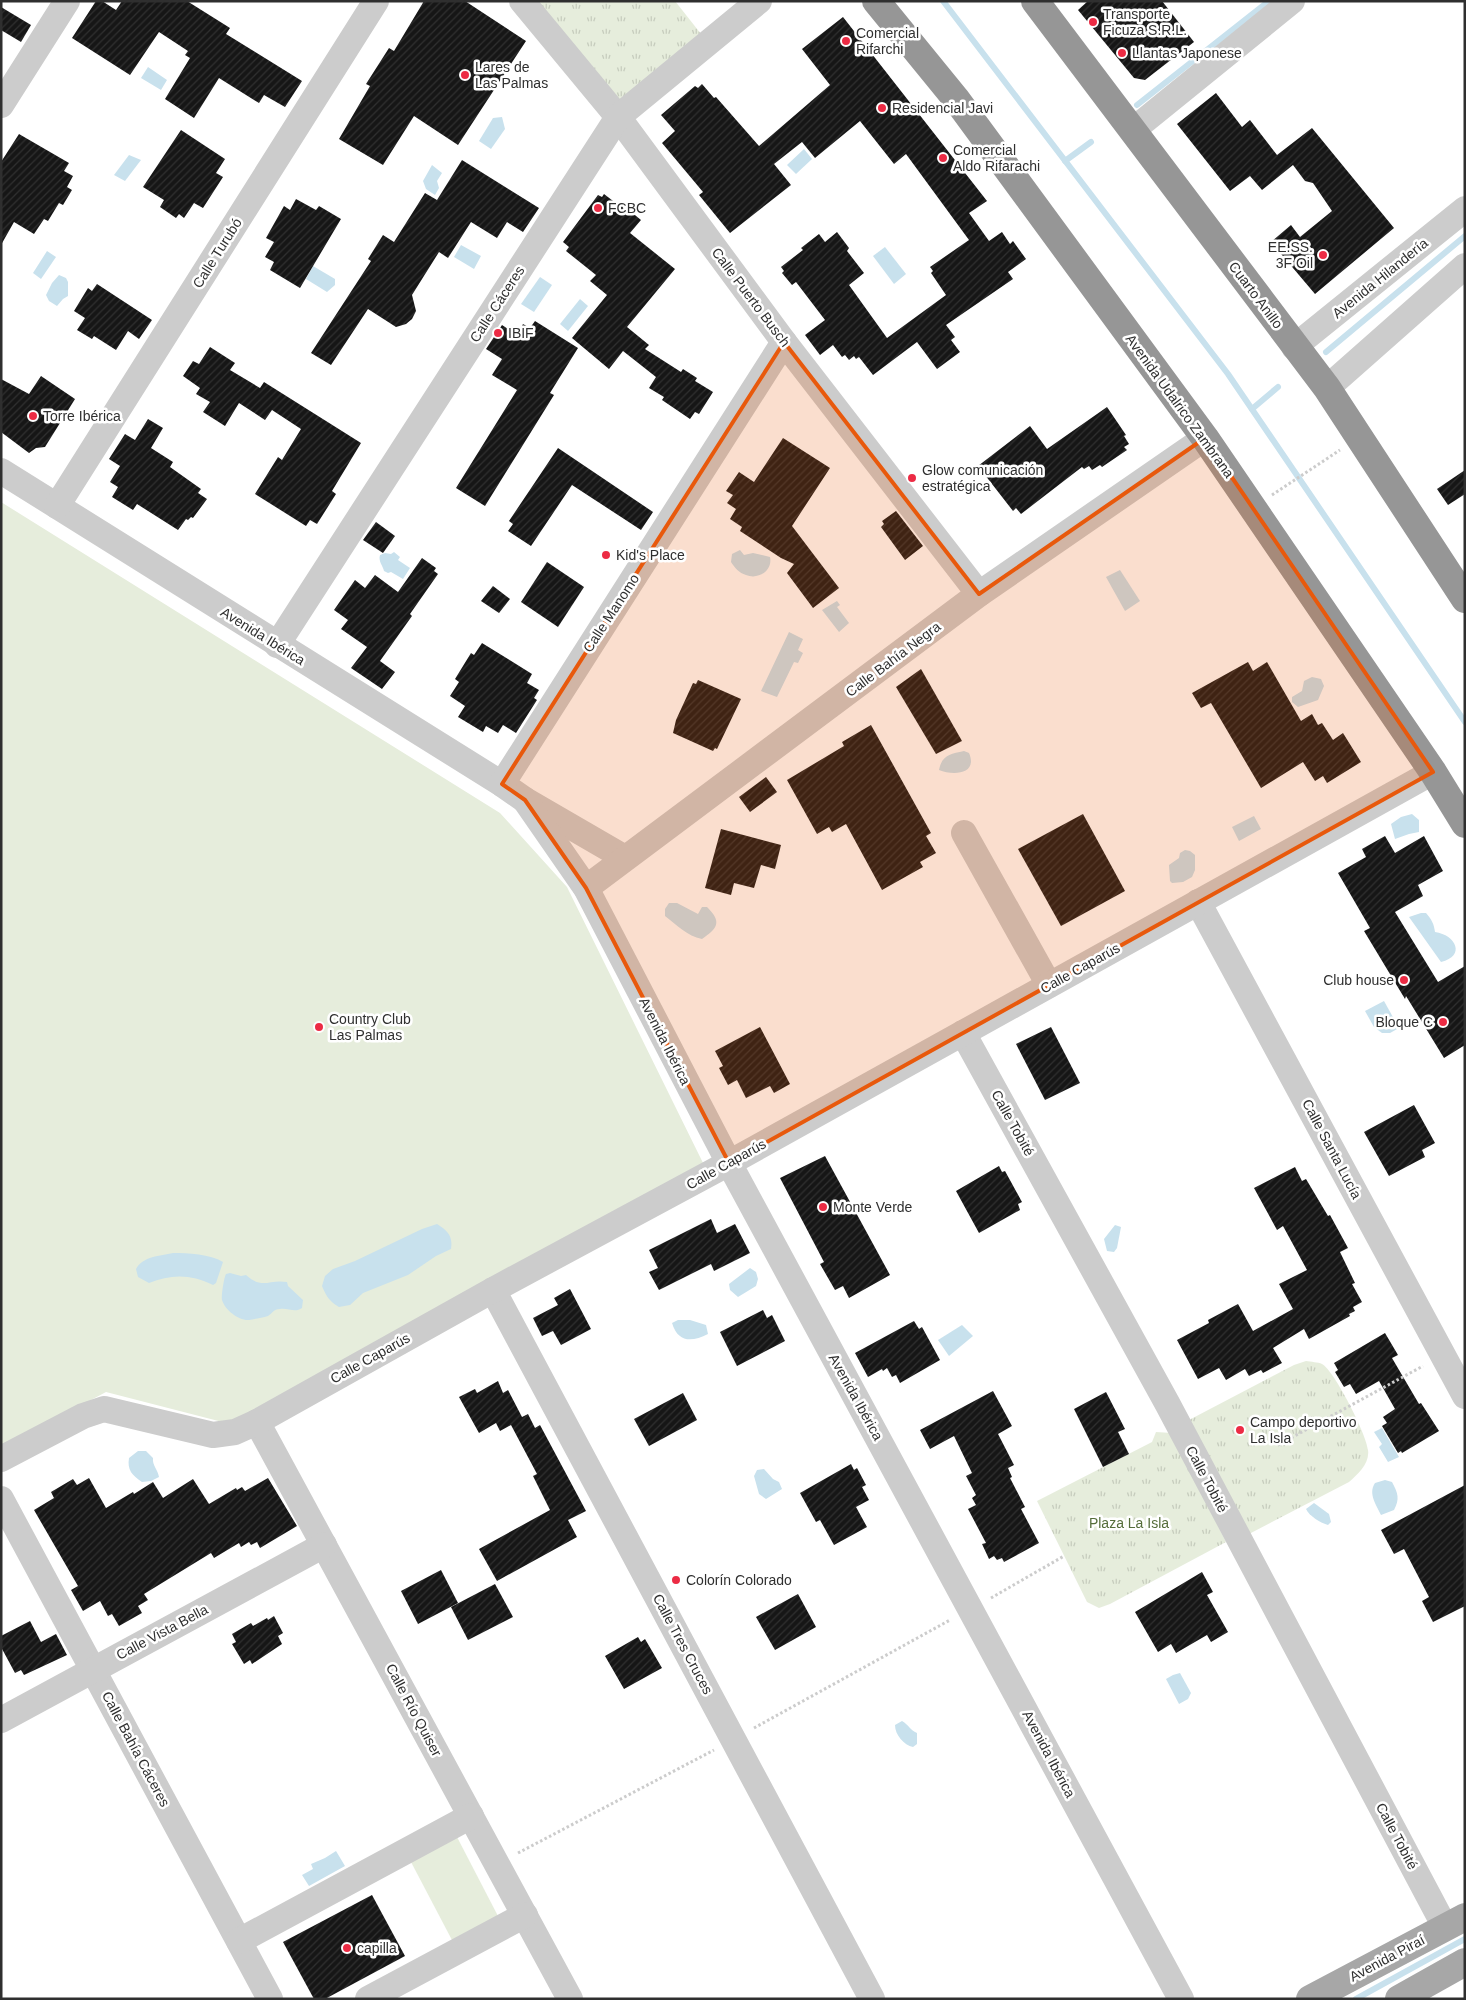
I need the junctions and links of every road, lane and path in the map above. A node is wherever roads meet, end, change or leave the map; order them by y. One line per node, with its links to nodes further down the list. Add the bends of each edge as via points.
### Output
1 (67, 1): 8 (street)
2 (376, 1): 20 (street, Calle Turubó)
3 (522, 1): 9 (street, Calle Puerto Busch)
4 (759, 1): 9 (street, Calle Cáceres)
5 (876, 1): 16 (highway, Avenida Udalrico Zambrana, via 956,99)
6 (1035, 1): 10 (highway, Cuarto Anillo)
7 (1292, 1): 10 (street)
8 (1, 105)
9 (618, 117): 13 (street, Calle Puerto Busch); 23 (street, Calle Cáceres)
10 (1133, 130): 14 (highway, Cuarto Anillo)
11 (1465, 209): 14 (street, Avenida Hilandería)
12 (1465, 266): 15 (street)
13 (784, 342): 21 (street, Calle Puerto Busch); 25 (street, Calle Manomo)
14 (1294, 347): 15 (highway, Cuarto Anillo)
15 (1327, 388): 22 (highway, Cuarto Anillo)
16 (1205, 438): 21 (street, Calle Bahía Negra); 24 (highway, Avenida Udalrico Zambrana)
17 (1328, 458): 19 (path)
18 (1, 471): 20 (street, Avenida Ibérica)
19 (1284, 487)
20 (57, 506): 23 (street, Avenida Ibérica)
21 (979, 594): 29 (street, Calle Bahía Negra)
22 (1465, 599)
23 (277, 644): 25 (street, Avenida Ibérica)
24 (1432, 772): 27 (highway, Avenida Udalrico Zambrana); 31 (street, Calle Caparús)
25 (502, 784): 26 (street, Avenida Ibérica)
26 (525, 800): 29 (street, Avenida Ibérica); 30 (street, Avenida Ibérica)
27 (1465, 824)
28 (964, 834): 32 (street)
29 (625, 858): 30 (street, Calle Bahía Negra)
30 (586, 888): 34 (street, Avenida Ibérica)
31 (1198, 902): 32 (street, Calle Caparús); 36 (street, Calle Santa Lucía)
32 (1049, 985): 33 (street, Calle Caparús)
33 (964, 1033): 34 (street, Calle Caparús); 51 (street, Calle Tobité)
34 (729, 1163): 35 (street, Calle Caparús); 44 (street, Avenida Ibérica)
35 (493, 1290): 38 (street, Calle Caparús); 47 (street, Calle Tres Cruces)
36 (1442, 1353): 37 (street, Calle Santa Lucía); 39 (path, via 1419,1369)
37 (1465, 1396)
38 (257, 1422): 40 (street, Calle Caparús, via 235,1432 213,1435 104,1409 83,1416); 42 (street, Calle Río Quiser)
39 (1278, 1445)
40 (1, 1459)
41 (1, 1499): 45 (street, Calle Bahía Cáceres)
42 (324, 1545): 45 (street, Calle Vista Bella); 48 (street, Calle Río Quiser)
43 (1064, 1556): 44 (path)
44 (971, 1609): 47 (path); 58 (street, Avenida Ibérica)
45 (93, 1670): 46 (street, Calle Vista Bella); 52 (street, Calle Bahía Cáceres)
46 (1, 1720)
47 (735, 1739): 49 (path); 57 (street, Calle Tres Cruces)
48 (471, 1816): 49 (street, Calle Río Quiser); 52 (street)
49 (497, 1864): 50 (street, Calle Río Quiser)
50 (525, 1915): 55 (street); 56 (street, Calle Río Quiser)
51 (1455, 1922): 59 (main road, Avenida Piraí)
52 (239, 1941): 54 (street, Calle Bahía Cáceres)
53 (1465, 1962): 60 (main road)
54 (264, 1996)
55 (368, 1999)
56 (570, 1999)
57 (872, 1999)
58 (1181, 1999)
59 (1310, 1999)
60 (1399, 1999)

